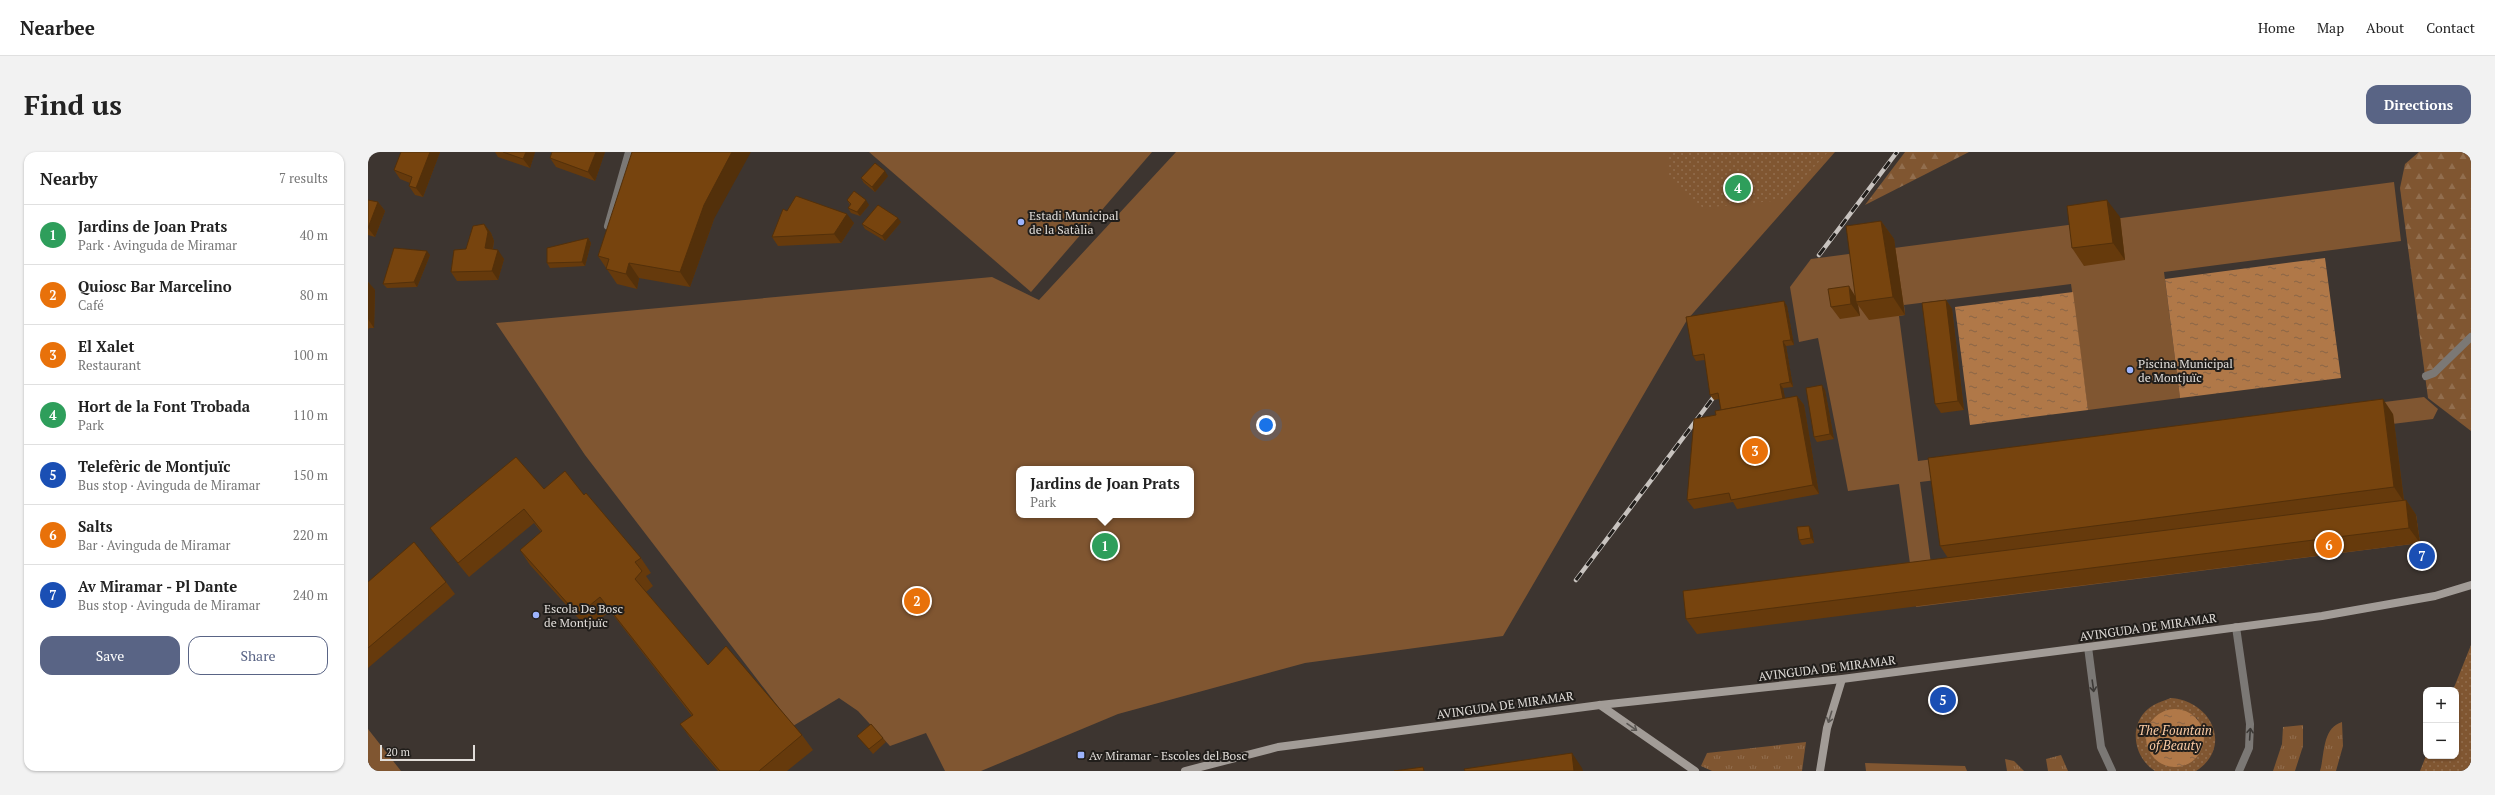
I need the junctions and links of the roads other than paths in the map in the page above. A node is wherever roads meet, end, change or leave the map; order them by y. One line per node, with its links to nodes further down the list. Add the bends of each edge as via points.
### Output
1 (630, 152): 2 (street)
2 (605, 236)
3 (2471, 337): 4 (street, via 2434,373)
4 (2426, 376)
5 (2471, 586): 6 (street, AVINGUDA DE MIRAMAR, via 2435,596 2322,616)
6 (2236, 627): 7 (street, AVINGUDA DE MIRAMAR); 14 (street, one-way to 6, via 2249,748 2250,724)
7 (2088, 648): 8 (street, AVINGUDA DE MIRAMAR); 13 (street, one-way to 13, via 2101,747)
8 (1842, 679): 9 (street, AVINGUDA DE MIRAMAR); 12 (street, one-way to 12, via 1827,728)
9 (1600, 705): 10 (street, AVINGUDA DE MIRAMAR, via 1278,748); 11 (street, one-way to 11)
10 (1186, 771)
11 (1695, 771)
12 (1820, 771)
13 (2112, 771)
14 (2239, 771)

